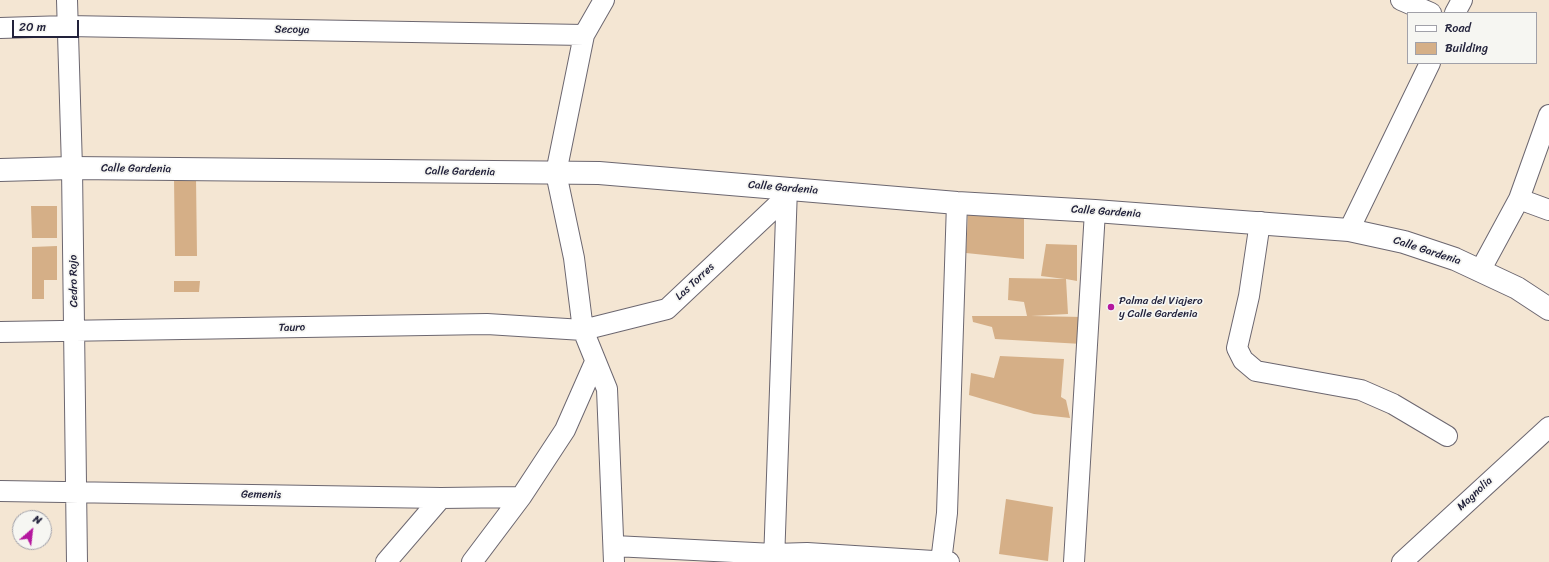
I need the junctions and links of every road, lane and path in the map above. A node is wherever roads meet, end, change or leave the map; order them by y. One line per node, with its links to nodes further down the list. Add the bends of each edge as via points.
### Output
1 (67, 0): 7 (street, Cedro Rojo)
2 (604, 0): 9 (street)
3 (1401, 0): 5 (street)
4 (1462, 0): 6 (street)
5 (1429, 12)
6 (1456, 12)
7 (67, 26): 8 (street, Secoya); 9 (street, Secoya); 12 (street, Cedro Rojo)
8 (0, 28)
9 (584, 35): 14 (street)
10 (1430, 64): 21 (street)
11 (1549, 115): 16 (street)
12 (72, 168): 13 (street, Calle Gardenia); 14 (street, Calle Gardenia); 26 (street, Cedro Rojo)
13 (0, 170)
14 (556, 173): 15 (street, Calle Gardenia, via 600,173); 24 (street, via 574,258)
15 (787, 192): 17 (street, Calle Gardenia); 24 (street, Las Torres, via 667,308); 35 (street)
16 (1519, 199): 18 (street); 22 (street)
17 (957, 203): 19 (street, Calle Gardenia); 39 (street)
18 (1549, 210)
19 (1095, 211): 20 (street, Calle Gardenia); 40 (street)
20 (1260, 222): 21 (street, Calle Gardenia); 29 (street, via 1238,348 1243,360 1256,371 1361,390 1393,404)
21 (1349, 230): 22 (street, Calle Gardenia, via 1404,242 1455,259)
22 (1480, 271): 23 (street, Calle Gardenia, via 1517,288)
23 (1548, 307)
24 (583, 330): 26 (street, Tauro, via 488,324); 27 (street)
25 (0, 332): 26 (street, Tauro)
26 (75, 332): 31 (street, Cedro Rojo)
27 (595, 362): 32 (street, via 565,430); 34 (street, via 607,389)
28 (1549, 427): 41 (street, Magnolia)
29 (1447, 436)
30 (0, 491): 31 (street, Gemenis)
31 (76, 491): 33 (street, Gemenis); 36 (street, Cedro Rojo)
32 (521, 496): 33 (street, Gemenis); 38 (street)
33 (441, 498): 37 (street)
34 (614, 554): 35 (street)
35 (774, 558): 39 (street, via 807,553)
36 (77, 562)
37 (386, 562)
38 (472, 562)
39 (944, 562)
40 (1074, 562)
41 (1402, 562)

